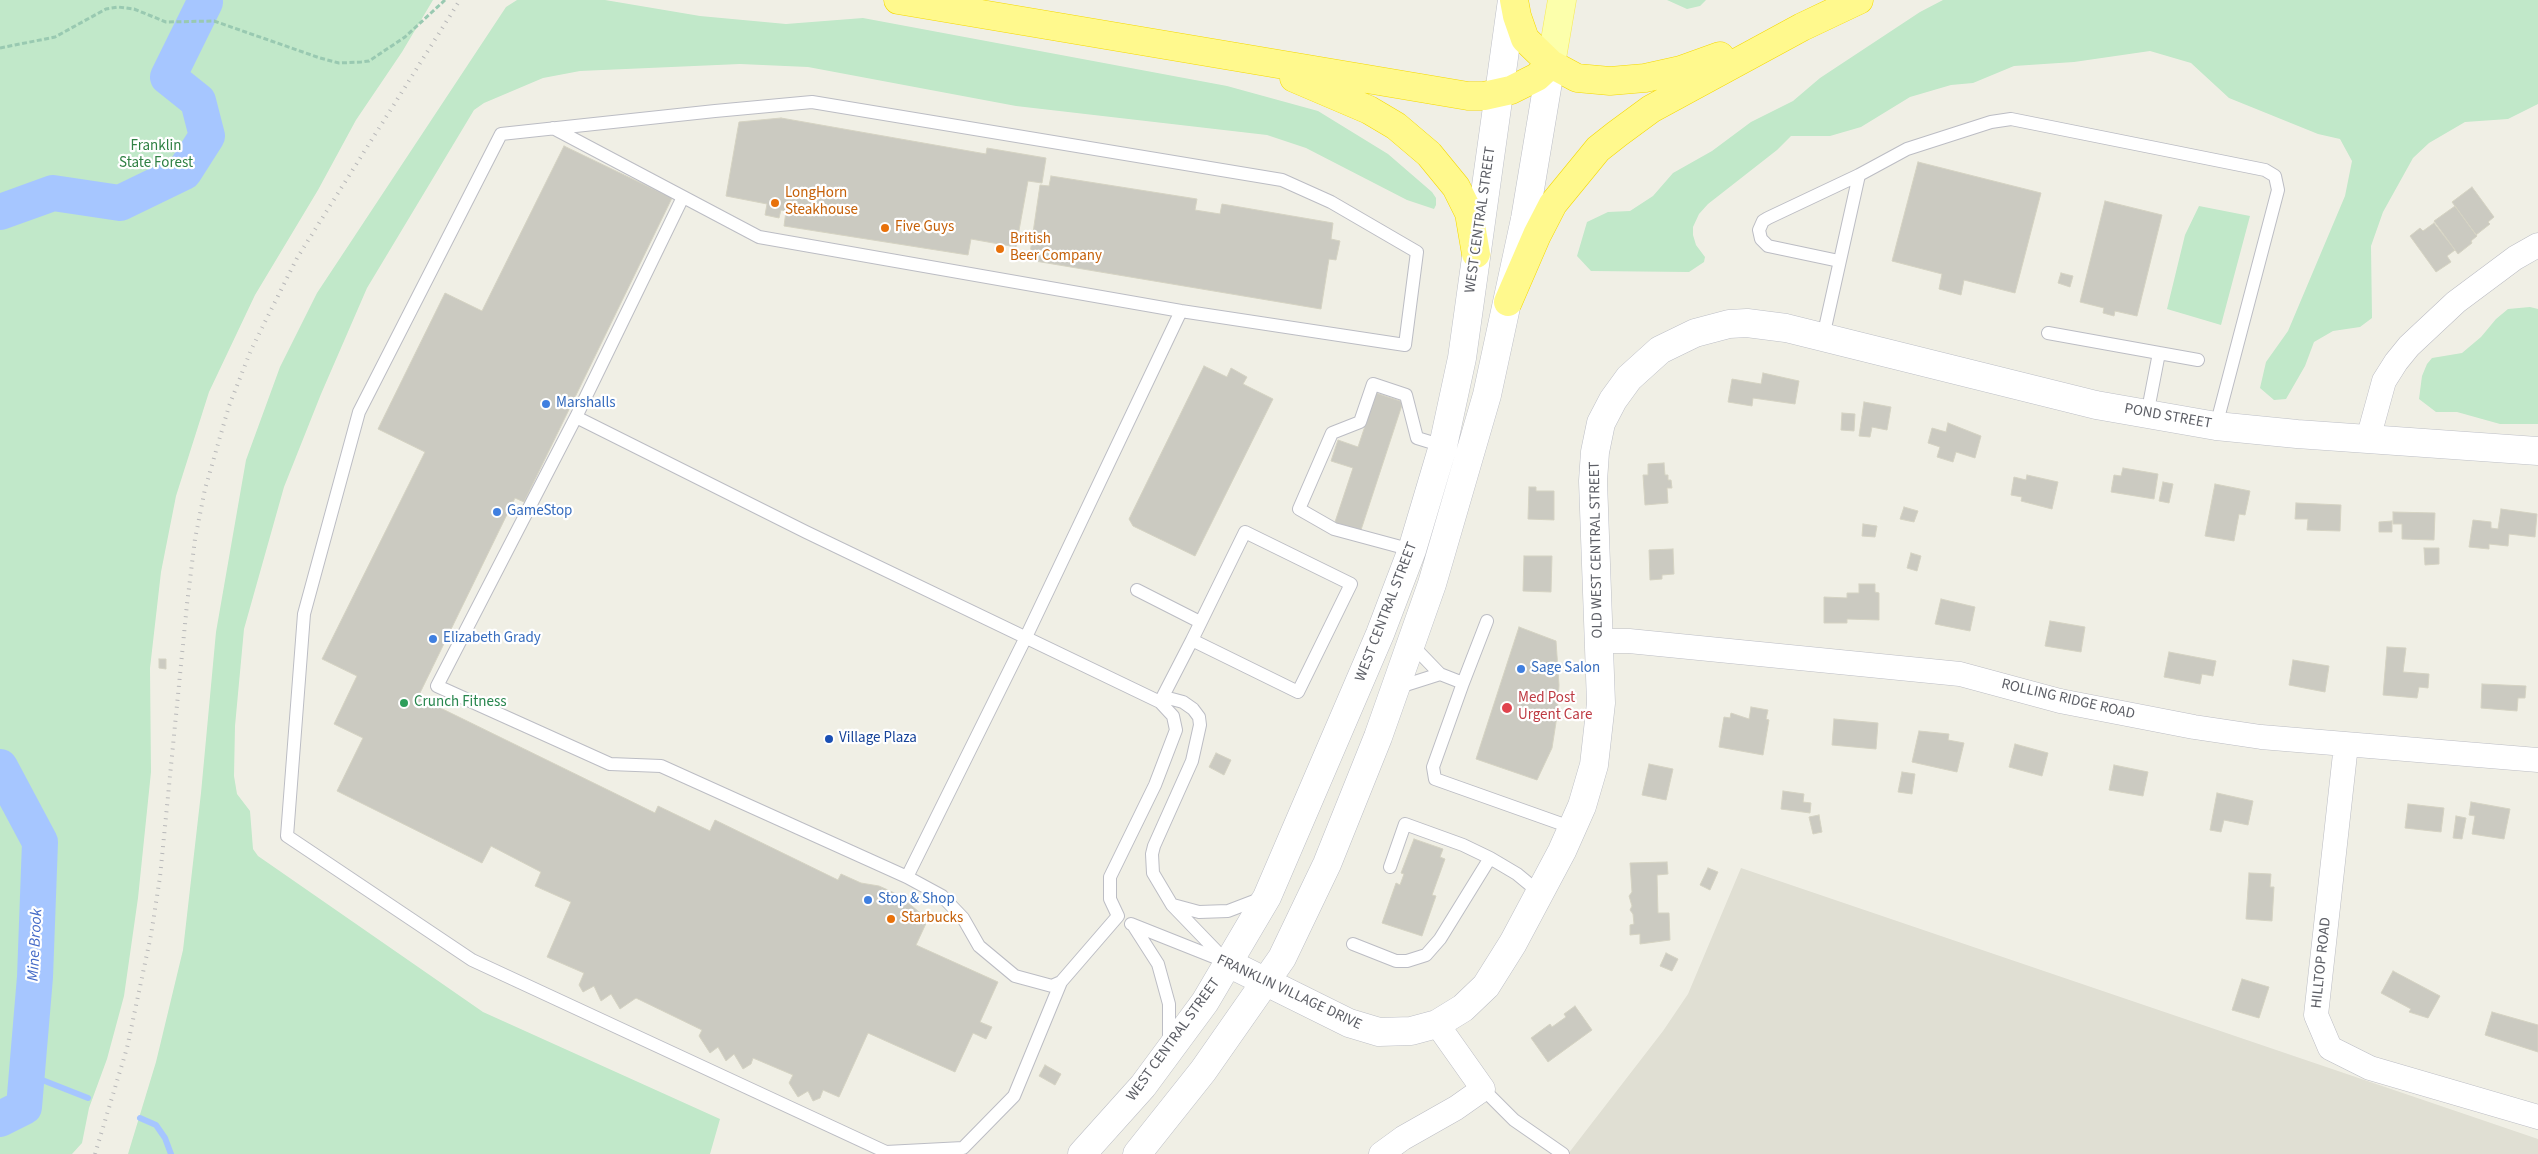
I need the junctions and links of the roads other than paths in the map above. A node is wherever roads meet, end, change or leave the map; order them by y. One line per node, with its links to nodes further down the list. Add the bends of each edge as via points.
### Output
1 (898, 0): 6 (highway)
2 (1513, 0): 7 (highway, via 1525,39); 8 (main road, WEST CENTRAL STREET)
3 (1562, 0): 7 (main road, WEST CENTRAL STREET)
4 (1859, 0): 5 (highway)
5 (1802, 27): 7 (highway, via 1681,70 1645,78 1610,81 1576,78); 15 (highway, via 1650,110 1598,149 1553,204)
6 (1228, 56): 8 (highway, via 1468,96); 13 (highway, via 1340,96 1383,118 1411,138 1456,187 1469,213)
7 (1551, 64): 8 (highway, via 1524,85); 15 (main road, WEST CENTRAL STREET)
8 (1498, 94): 13 (main road, WEST CENTRAL STREET)
9 (554, 128): 11 (lane); 16 (lane, via 812,102 1282,180 1331,202 1417,252 1406,345); 53 (lane, via 501,134 358,412 304,614 287,836 472,960 886,1152 963,1148 1014,1096)
10 (1859, 175): 14 (lane); 14 (lane, via 1768,218 1760,227 1760,236 1768,246); 23 (lane, via 1907,149 1991,122 2011,119 2271,172 2278,181 2278,190)
11 (683, 197): 16 (lane, via 760,237); 22 (lane)
12 (2538, 245): 24 (street, via 2456,302 2405,351 2384,381)
13 (1476, 254): 25 (main road, WEST CENTRAL STREET, via 1462,358)
14 (1839, 261): 18 (lane)
15 (1508, 302): 34 (main road, WEST CENTRAL STREET, via 1470,459)
16 (1181, 311): 31 (lane)
17 (2048, 333): 19 (lane)
18 (1814, 335): 21 (main road, POND STREET, via 2060,396); 33 (main road, OLD WEST CENTRAL STREET, via 1747,323 1695,332 1670,344 1650,359 1629,378 1613,400 1598,437 1593,480)
19 (2159, 353): 20 (lane); 21 (lane)
20 (2198, 360)
21 (2147, 414): 23 (main road, POND STREET)
22 (576, 417): 31 (lane); 44 (lane, via 437,686 610,764 661,766)
23 (2216, 426): 24 (main road, POND STREET)
24 (2368, 439): 26 (main road, POND STREET)
25 (1443, 446): 27 (main road, WEST CENTRAL STREET); 27 (lane, via 1417,438 1406,395 1373,384 1360,422 1332,433 1299,509 1334,529)
26 (2538, 451)
27 (1412, 550): 46 (main road, WEST CENTRAL STREET, via 1372,652)
28 (1137, 590): 30 (lane)
29 (1487, 621): 36 (lane)
30 (1200, 622): 32 (lane); 32 (lane, via 1245,532 1351,584 1298,692)
31 (1026, 637): 38 (lane); 44 (lane)
32 (1192, 640): 38 (lane)
33 (1599, 641): 39 (street, ROLLING RIDGE ROAD, via 1629,641 1960,674 2060,701 2194,727); 41 (main road, OLD WEST CENTRAL STREET, via 1601,703 1598,744 1589,784)
34 (1411, 644): 35 (lane); 37 (main road, WEST CENTRAL STREET)
35 (1440, 674): 36 (lane); 37 (lane)
36 (1462, 682): 41 (lane, via 1433,767 1435,779)
37 (1396, 688): 52 (main road, WEST CENTRAL STREET, via 1327,864 1282,958)
38 (1160, 702): 47 (lane, via 1168,698 1183,702 1199,717 1200,725 1192,761 1152,854 1153,873); 48 (lane, via 1173,716 1176,730 1110,877 1110,899)
39 (2346, 745): 40 (street, ROLLING RIDGE ROAD); 57 (street, HILLTOP ROAD, via 2316,1015 2330,1048 2370,1068)
40 (2538, 760)
41 (1573, 828): 45 (main road, OLD WEST CENTRAL STREET)
42 (1490, 858): 43 (lane, via 1463,844 1405,824); 45 (lane); 50 (lane, via 1440,939 1426,955 1396,961)
43 (1390, 867)
44 (907, 877): 53 (lane, via 942,896 962,918 979,946 1015,976 1052,986)
45 (1540, 893): 54 (main road, OLD WEST CENTRAL STREET, via 1486,986 1463,1008)
46 (1267, 896): 47 (lane, via 1228,911 1199,912); 51 (main road, WEST CENTRAL STREET)
47 (1172, 904): 51 (lane)
48 (1118, 916): 49 (lane, FRANKLIN VILLAGE DRIVE); 53 (lane)
49 (1133, 925): 51 (lane, FRANKLIN VILLAGE DRIVE); 55 (lane, via 1158,964 1169,1004)
50 (1352, 944)
51 (1228, 963): 52 (main road, FRANKLIN VILLAGE DRIVE); 55 (main road, WEST CENTRAL STREET, via 1205,1002)
52 (1266, 981): 54 (main road, FRANKLIN VILLAGE DRIVE, via 1369,1030 1405,1032); 59 (main road, WEST CENTRAL STREET, via 1203,1071)
53 (1061, 982)
54 (1437, 1024): 56 (street)
55 (1169, 1051): 58 (main road, WEST CENTRAL STREET, via 1143,1086)
56 (1483, 1089): 60 (street); 61 (lane, via 1514,1120)
57 (2538, 1117)
58 (1082, 1154)
59 (1137, 1154)
60 (1382, 1154)
61 (1562, 1154)

